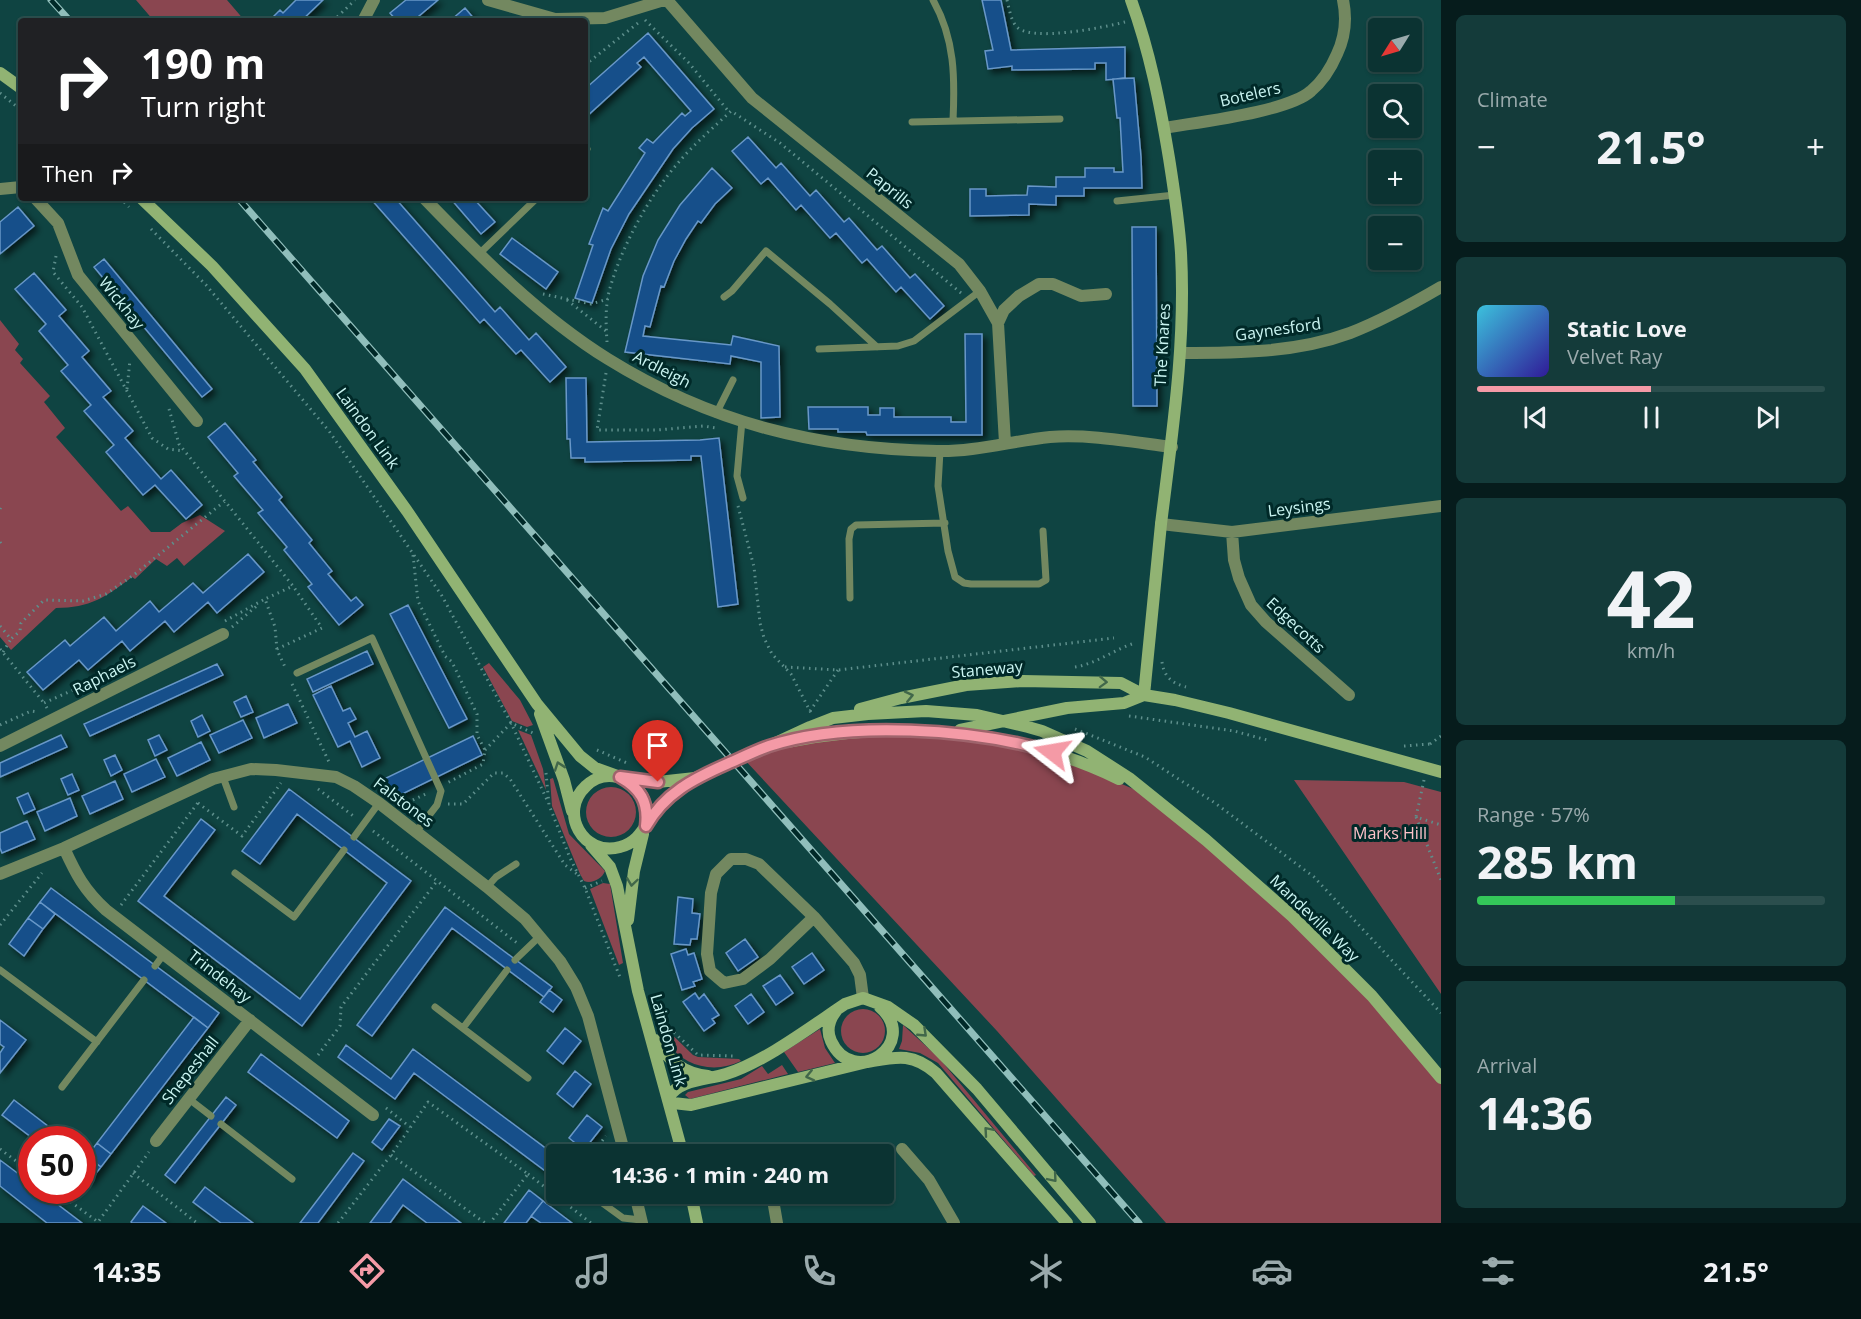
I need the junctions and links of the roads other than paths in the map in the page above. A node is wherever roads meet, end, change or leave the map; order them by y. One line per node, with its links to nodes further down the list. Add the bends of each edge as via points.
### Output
1 (374, 0): 7 (street)
2 (488, 0): 8 (street)
3 (665, 0): 9 (street, via 605,18); 26 (street, Paprills, via 752,98 959,264)
4 (933, 0): 13 (lane, via 953,53)
5 (1131, 0): 15 (main road, The Knares, via 1146,42)
6 (1343, 0): 15 (street, Botelers, via 1343,40 1330,70 1310,93 1281,107)
7 (365, 18)
8 (551, 18)
9 (588, 18)
10 (0, 73): 11 (main road)
11 (18, 86)
12 (1060, 119): 13 (lane)
13 (953, 121): 14 (lane)
14 (912, 122)
15 (1164, 128): 18 (main road, The Knares)
16 (18, 187): 17 (street)
17 (0, 189)
18 (1175, 195): 23 (lane); 32 (main road, The Knares, via 1181,253)
19 (38, 201): 35 (street, Wickhay, via 58,223 78,275)
20 (144, 201): 51 (main road, Laindon Link, via 212,266 305,369 407,511)
21 (427, 201): 24 (street, Ardleigh)
22 (534, 201): 24 (lane)
23 (1117, 201)
24 (479, 254): 34 (street, Ardleigh, via 608,359)
25 (1441, 287): 32 (street, Gaynesford, via 1349,333 1312,344 1254,353)
26 (980, 291): 29 (street, Paprills); 30 (lane, via 914,341)
27 (1106, 294): 29 (street, via 1081,296 1053,284 1039,284 1004,310)
28 (724, 297): 30 (lane, via 766,251)
29 (999, 323): 37 (street, Paprills)
30 (877, 347): 31 (lane)
31 (819, 349)
32 (1180, 353): 38 (main road, The Knares)
33 (733, 380): 34 (lane)
34 (716, 414): 36 (street, Ardleigh)
35 (197, 421)
36 (742, 421): 39 (street, Ardleigh, via 822,442); 40 (lane, via 737,476)
37 (1005, 443): 38 (street, Ardleigh, via 1081,437); 39 (street, Ardleigh)
38 (1172, 447): 43 (main road, The Knares)
39 (940, 451): 42 (lane, via 938,486)
40 (740, 501)
41 (1441, 506): 45 (street, Leysings)
42 (945, 524): 44 (lane, via 955,577 971,584 1039,584 1046,580); 46 (lane, via 856,525 849,539)
43 (1161, 524): 45 (street, Leysings); 49 (main road, The Knares)
44 (1043, 531)
45 (1232, 532): 50 (street, Edgecotts, via 1234,560 1251,605)
46 (850, 598)
47 (220, 630): 55 (street, Raphaels)
48 (297, 673): 66 (lane, via 372,638 441,790 437,805)
49 (1144, 695): 52 (main road, Staneway, one-way to 49, via 901,698 966,685 1023,681 1121,683); 53 (main road, Staneway, via 1124,703 1067,708); 57 (main road, Staneway, via 1229,713)
50 (1349, 695)
51 (537, 704): 59 (main road, Laindon Link, via 586,762); 64 (main road, Laindon Link, one-way to 51)
52 (833, 718): 53 (main road, Mandeville Way, via 926,711); 56 (main road, Mandeville Way)
53 (1004, 721): 54 (main road, Staneway); 61 (main road, Mandeville Way, via 1042,731 1087,751)
54 (941, 732): 56 (main road, Mandeville Way, via 854,732); 61 (main road, Mandeville Way, via 1052,752 1103,771)
55 (0, 746)
56 (769, 746): 60 (main road, Mandeville Way, bridge)
57 (1441, 772)
58 (223, 777): 62 (street, Falstones, via 251,769 336,777); 63 (lane); 69 (street, Falstones)
59 (620, 777): 60 (main road, Mandeville Way, via 658,782); 64 (main road, via 607,776 587,784 576,800); 65 (main road, via 643,797)
60 (695, 778): 65 (main road, Mandeville Way, via 658,808)
61 (1152, 797): 94 (main road, Mandeville Way, via 1292,916 1372,996)
62 (379, 803): 66 (street, Falstones); 67 (lane)
63 (234, 807)
64 (575, 822): 68 (main road)
65 (645, 829): 68 (main road, via 621,847); 76 (main road, Laindon Link, one-way to 76, via 634,871)
66 (416, 832): 74 (street, Falstones)
67 (354, 837)
68 (591, 845): 76 (main road, Laindon Link, via 610,867)
69 (64, 848): 73 (street, Falstones); 78 (street, Trindehay, via 92,897)
70 (344, 850): 72 (lane, via 294,917)
71 (516, 864): 74 (lane)
72 (235, 873)
73 (0, 874)
74 (487, 887): 77 (street, Falstones)
75 (814, 917): 75 (street, via 759,864 731,859 716,874 711,893 707,954 710,971 724,983 743,979); 84 (street, via 854,963)
76 (627, 933): 88 (main road, Laindon Link)
77 (540, 936): 79 (lane); 104 (street, Falstones, via 576,987 588,1016)
78 (165, 954): 80 (lane); 87 (street, Trindehay)
79 (515, 960)
80 (155, 966)
81 (0, 970): 90 (lane)
82 (507, 970): 89 (lane)
83 (144, 981): 90 (lane)
84 (869, 1000): 86 (main road, via 845,1004); 91 (main road, via 887,1013 893,1037 884,1053); 117 (main road, one-way to 117, via 902,1015 939,1048)
85 (435, 1007): 89 (lane)
86 (836, 1010): 91 (main road, via 829,1026 834,1047 853,1062); 92 (main road, via 763,1057)
87 (250, 1020): 97 (street, Shepeshall); 99 (street, Trindehay)
88 (647, 1024): 92 (main road, via 667,1056 687,1072); 96 (main road, Laindon Link)
89 (463, 1028): 93 (lane)
90 (97, 1042): 95 (lane)
91 (867, 1062): 98 (main road, one-way to 98); 116 (main road, one-way to 91, via 926,1065 904,1057)
92 (724, 1075): 96 (main road, via 682,1085)
93 (528, 1078)
94 (1441, 1078)
95 (62, 1087)
96 (668, 1098): 98 (main road, via 680,1105); 103 (main road, Laindon Link)
97 (189, 1099): 100 (lane); 102 (street, Shepeshall)
98 (704, 1103): 103 (main road, via 684,1116)
99 (373, 1114)
100 (211, 1116)
101 (221, 1124): 107 (lane)
102 (156, 1141)
103 (680, 1141): 105 (main road, Laindon Link)
104 (622, 1144)
105 (681, 1144)
106 (902, 1149): 115 (street, via 929,1180)
107 (292, 1179)
108 (604, 1204): 112 (lane, via 623,1218)
109 (638, 1204): 112 (street)
110 (693, 1204): 113 (main road)
111 (774, 1204): 114 (street)
112 (642, 1221)
113 (697, 1223)
114 (777, 1223)
115 (954, 1223)
116 (1067, 1223)
117 (1090, 1223)

